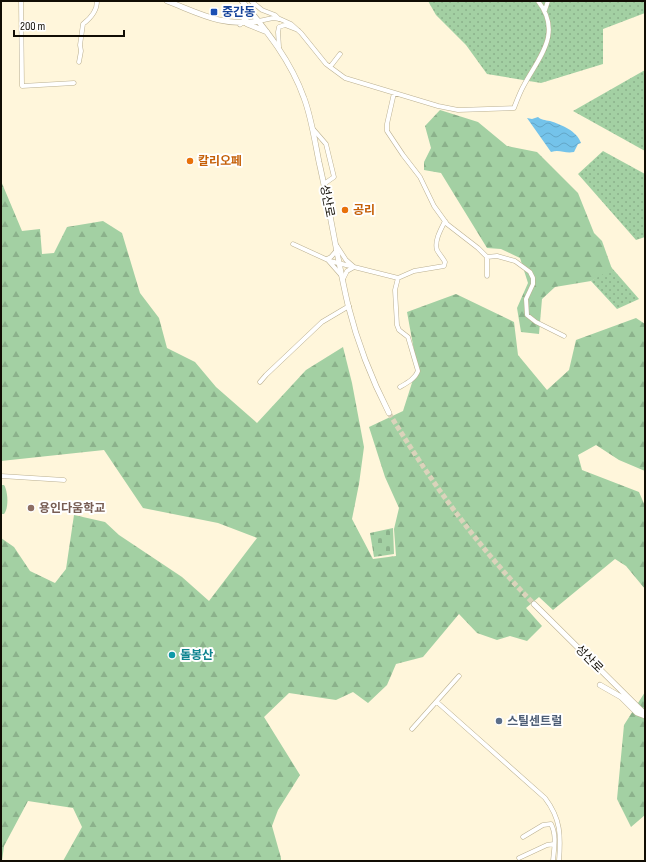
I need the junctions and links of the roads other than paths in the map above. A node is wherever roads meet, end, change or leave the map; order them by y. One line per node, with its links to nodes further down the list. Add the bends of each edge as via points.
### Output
1 (21, 1): 19 (street, via 22,86)
2 (97, 1): 17 (street, via 97,8 83,24)
3 (167, 1): 12 (main road, via 210,18)
4 (242, 1): 8 (main road, 성산로)
5 (250, 1): 10 (street)
6 (538, 1): 9 (street)
7 (548, 1): 9 (street)
8 (248, 8): 11 (main road, 성산로); 12 (main road)
9 (545, 10): 20 (street, via 548,38 542,56 523,86 514,108 458,110)
10 (279, 19): 11 (street, via 268,18); 13 (street)
11 (260, 21): 12 (main road); 14 (main road, 성산로)
12 (243, 24): 14 (main road)
13 (298, 30): 15 (street, via 281,26 278,32); 18 (street)
14 (268, 32): 15 (main road, 성산로)
15 (279, 48): 21 (main road, 성산로, via 304,98)
16 (340, 54): 18 (street)
17 (79, 62)
18 (330, 67): 20 (street, via 345,78)
19 (74, 83)
20 (394, 93): 23 (street, via 387,131 420,177 434,206)
21 (311, 126): 22 (main road, 성산로); 22 (street, via 326,144 334,177)
22 (324, 184): 25 (main road, 성산로)
23 (445, 221): 26 (street); 32 (street, via 437,247 445,262 444,266 414,271)
24 (293, 244): 27 (street)
25 (336, 247): 27 (street); 28 (main road, 성산로); 29 (street)
26 (487, 257): 30 (street); 34 (street, via 497,256 515,261 530,272 533,284 526,299 527,315)
27 (327, 259): 28 (street); 31 (street)
28 (339, 263): 29 (street); 31 (main road, 성산로)
29 (354, 266): 31 (street); 32 (street)
30 (487, 276)
31 (342, 277): 33 (main road, 성산로)
32 (398, 278): 36 (street, via 395,290 397,325 408,337 418,371)
33 (349, 306): 35 (street, via 322,322); 37 (main road, 성산로, via 379,393)
34 (564, 336)
35 (260, 382)
36 (400, 387)
37 (389, 413)
38 (1, 476): 39 (street)
39 (64, 480)
40 (534, 604): 44 (main road, 성산로)
41 (459, 676): 43 (street)
42 (600, 685): 44 (main road, via 620,697 637,713)
43 (437, 702): 45 (street); 50 (street, via 552,807 558,823)
44 (645, 715)
45 (412, 729)
46 (523, 837): 47 (street, via 549,823 553,829)
47 (554, 844): 48 (street); 49 (street)
48 (519, 858)
49 (553, 861)
50 (559, 861)

